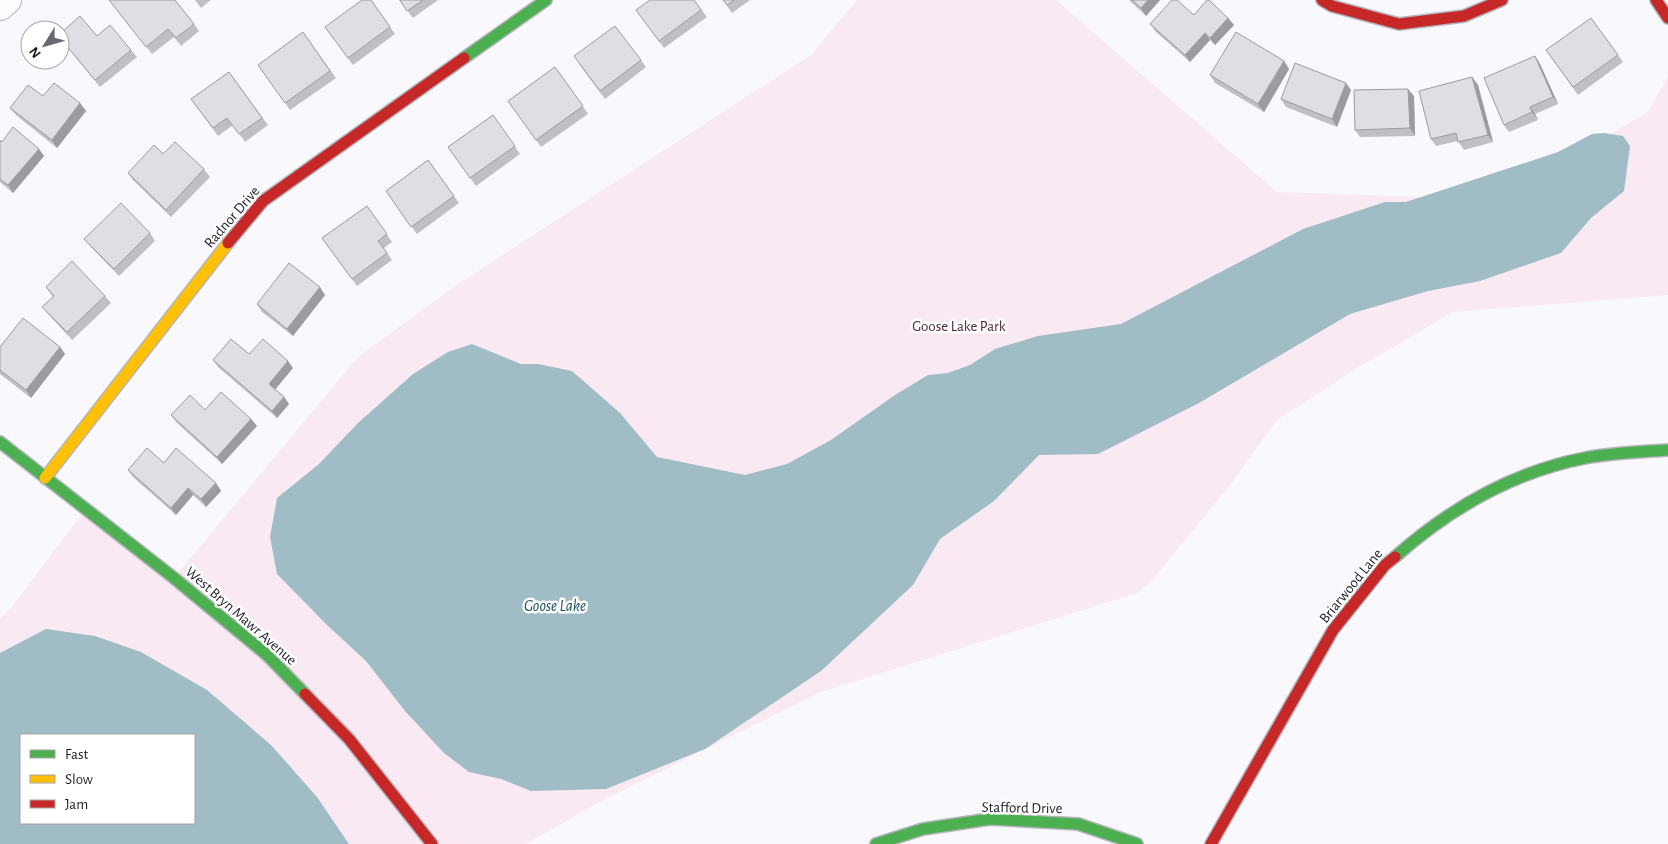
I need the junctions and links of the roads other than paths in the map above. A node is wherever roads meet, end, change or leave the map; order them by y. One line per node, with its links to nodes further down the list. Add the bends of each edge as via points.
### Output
1 (7, 0): 6 (street)
2 (546, 0): 10 (street, Radnor Drive, via 263,201)
3 (1322, 0): 4 (street, via 1332,6 1399,24 1464,16)
4 (1502, 0)
5 (1656, 0): 7 (street)
6 (0, 6)
7 (1668, 18)
8 (0, 442): 10 (street, West Bryn Mawr Avenue)
9 (1668, 450): 14 (street, Briarwood Lane, via 1586,458 1514,479 1444,517 1418,536 1385,565 1333,630)
10 (45, 478): 11 (street, West Bryn Mawr Avenue, via 174,578 266,655 349,739)
11 (432, 844)
12 (876, 844): 13 (street, Stafford Drive, via 923,829 990,819 1078,824)
13 (1137, 844)
14 (1211, 844)

